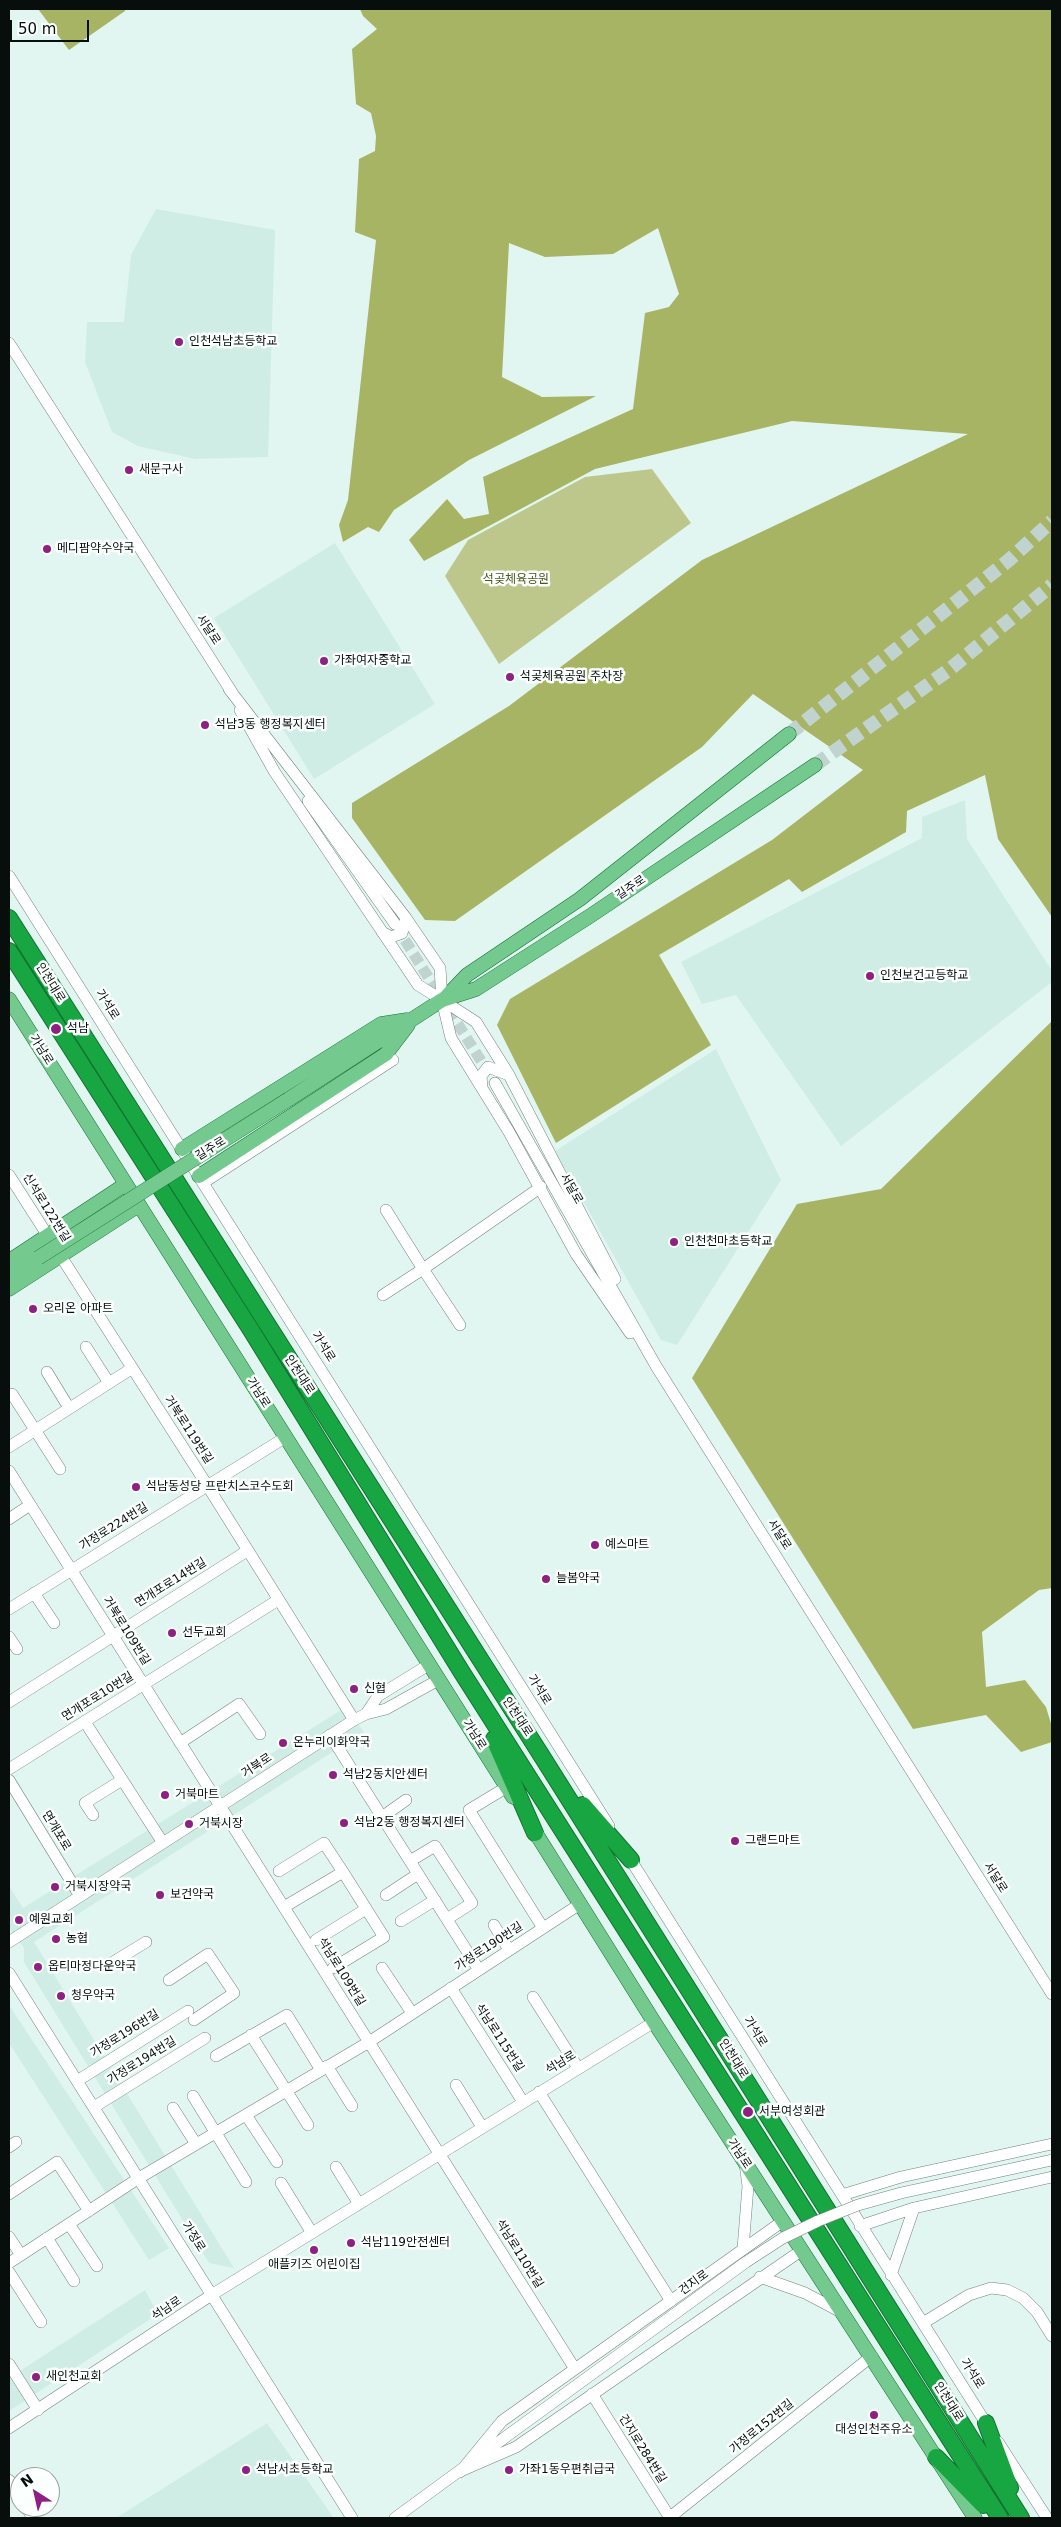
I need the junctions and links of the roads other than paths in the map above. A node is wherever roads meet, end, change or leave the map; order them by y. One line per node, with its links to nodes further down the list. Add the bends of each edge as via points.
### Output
1 (9, 343): 2 (street, 서달로)
2 (229, 689): 7 (street); 8 (street, 서달로); 9 (street, via 274,771)
3 (789, 734): 12 (main road, 길주로, via 580,899 467,975)
4 (815, 765): 12 (main road, 길주로, via 476,989)
5 (9, 876): 18 (street, 가석로)
6 (9, 918): 68 (highway, 인천대로)
7 (406, 918): 9 (street, via 402,933 391,937); 12 (street, via 440,968)
8 (395, 924)
9 (382, 932): 12 (street, via 418,986)
10 (9, 951): 58 (highway, 인천대로, via 256,1338)
11 (9, 999): 21 (main road, 가남로)
12 (442, 1000): 13 (main road, 길주로); 15 (street, via 476,1022); 17 (street, via 451,1038)
13 (413, 1019): 18 (main road, 길주로, via 381,1024); 20 (main road, 길주로, via 386,1054); 29 (main road, 길주로, bridge)
14 (393, 1060): 20 (street)
15 (509, 1074): 17 (street, via 488,1067 481,1076); 34 (street, via 631,1310)
16 (495, 1083): 34 (street, 서달로)
17 (482, 1089): 22 (street)
18 (182, 1149): 20 (street, 가석로)
19 (9, 1175): 25 (street, 신석로122번길)
20 (201, 1179): 79 (street, 가석로)
21 (126, 1184): 23 (main road, 가남로); 25 (main road)
22 (541, 1187): 28 (street); 34 (street, via 592,1279)
23 (139, 1205): 26 (main road); 41 (main road, 가남로)
24 (386, 1210): 28 (street)
25 (48, 1236): 26 (street, 신석로122번길); 27 (main road)
26 (60, 1256): 30 (main road); 35 (street, 거북로119번길)
27 (9, 1261)
28 (423, 1269): 31 (street); 32 (street)
29 (9, 1276)
30 (9, 1289)
31 (383, 1295)
32 (460, 1325)
33 (86, 1347): 37 (street)
34 (656, 1366): 105 (street, 서달로)
35 (131, 1369): 37 (street); 45 (street, 거북로119번길)
36 (48, 1372): 39 (street)
37 (109, 1383): 39 (street)
38 (12, 1394): 40 (street)
39 (69, 1408): 40 (street)
40 (35, 1430): 42 (street); 43 (street)
41 (286, 1437): 45 (street, 가정로224번길); 57 (main road, 가남로)
42 (9, 1447)
43 (60, 1469)
44 (9, 1471): 46 (street, 거북로109번길)
45 (207, 1485): 48 (street, 거북로119번길); 49 (street, 가정로224번길)
46 (30, 1505): 47 (street); 49 (street, 거북로109번길)
47 (9, 1519)
48 (247, 1551): 51 (street, 거북로119번길); 54 (street, 면개포로14번길)
49 (71, 1570): 50 (street, 가정로224번길); 54 (street, 거북로109번길)
50 (34, 1593): 52 (street, 가정로224번길); 53 (street)
51 (278, 1600): 60 (street, 면개포로10번길); 63 (street, 거북로119번길)
52 (9, 1609)
53 (54, 1623)
54 (113, 1636): 60 (street, 거북로109번길); 61 (street, 면개포로14번길)
55 (9, 1637): 56 (street)
56 (17, 1649)
57 (430, 1664): 59 (main road, 가남로); 62 (street, via 378,1696)
58 (461, 1671): 77 (highway); 179 (highway, 인천대로)
59 (440, 1680): 62 (street, 거북로, via 386,1709); 72 (main road, 가남로)
60 (144, 1685): 64 (street, 면개포로10번길); 67 (street, 거북로109번길)
61 (9, 1702)
62 (366, 1714): 63 (street, 거북로)
63 (354, 1720): 66 (street, 거북로)
64 (85, 1722): 69 (street, 면개포로10번길); 71 (street)
65 (260, 1734): 67 (street, 거북로, via 239,1704)
66 (330, 1735): 74 (street, 거북로); 76 (street)
67 (180, 1742): 74 (street, 거북로109번길)
68 (543, 1758): 79 (highway); 180 (highway, 인천대로)
69 (9, 1769)
70 (9, 1780): 84 (street, 면개포로)
71 (122, 1780): 75 (street, via 85,1802); 78 (street)
72 (507, 1787): 77 (main road, 가남로); 93 (street, via 469,1810)
73 (406, 1800): 76 (street)
74 (220, 1806): 78 (street, 거북로); 88 (street, 석남로109번길)
75 (93, 1815)
76 (382, 1817): 80 (street)
77 (536, 1833): 87 (main road, 가남로)
78 (163, 1843): 84 (street, 거북로)
79 (631, 1860): 140 (street, 가석로)
80 (410, 1862): 83 (street); 90 (street, via 435,1846 472,1903)
81 (279, 1871): 82 (street, via 324,1843)
82 (342, 1872): 88 (street); 89 (street)
83 (418, 1874): 85 (street); 86 (street)
84 (80, 1896): 95 (street, 거북로)
85 (386, 1896)
86 (435, 1900): 90 (street); 91 (street)
87 (580, 1904): 93 (street, 가정로190번길); 108 (main road, 가남로)
88 (284, 1907): 111 (street, 석남로109번길)
89 (366, 1909): 94 (street); 99 (street, via 384,1937)
90 (447, 1919): 101 (street)
91 (401, 1920)
92 (494, 1925): 97 (street)
93 (543, 1928): 97 (street, 가정로190번길)
94 (316, 1940)
95 (9, 1942)
96 (146, 1942): 98 (street)
97 (509, 1950): 101 (street, 가정로190번길)
98 (110, 1964)
99 (333, 1968)
100 (382, 1968): 107 (street)
101 (479, 1970): 104 (street, 가정로190번길)
102 (9, 1973): 115 (street, 가정로)
103 (169, 1980): 115 (street, 가정로196번길, via 208,1954 234,1993)
104 (451, 1988): 107 (street, 가정로190번길); 120 (street, 석남로115번길)
105 (1052, 1994)
106 (533, 1997): 114 (street)
107 (412, 2013): 111 (street, 가정로190번길)
108 (654, 2022): 114 (street, 석남로); 133 (main road, 가남로)
109 (252, 2035): 112 (street); 113 (street, via 287,2014); 117 (street)
110 (205, 2038): 122 (street, 가정로194번길)
111 (369, 2042): 113 (street, 가정로190번길); 130 (street, 석남로109번길)
112 (216, 2056)
113 (324, 2068): 117 (street, 가정로190번길); 121 (street)
114 (578, 2068): 118 (street, 석남로)
115 (77, 2081): 122 (street, 가정로)
116 (456, 2085): 126 (street)
117 (286, 2091): 124 (street, 가정로190번길); 125 (street)
118 (539, 2092): 120 (street, 석남로); 160 (street)
119 (192, 2096): 127 (street)
120 (523, 2102): 126 (street, 석남로)
121 (352, 2106)
122 (94, 2107): 136 (street, 가정로)
123 (173, 2108): 128 (street)
124 (246, 2115): 127 (street, 가정로190번길); 132 (street)
125 (308, 2125)
126 (482, 2127): 130 (street, 석남로)
127 (215, 2133): 128 (street, 가정로190번길); 137 (street)
128 (196, 2144): 136 (street, 가정로190번길)
129 (1052, 2144): 140 (street, via 901,2177)
130 (439, 2153): 141 (street, 석남로); 167 (street, 석남로110번길)
131 (1052, 2160): 173 (street, 건지로, bridge, via 858,2205 783,2238)
132 (277, 2162)
133 (745, 2164): 144 (main road, 가남로); 150 (street, via 748,2186)
134 (336, 2167): 141 (street)
135 (1052, 2177): 142 (street)
136 (139, 2178): 143 (street, 가정로190번길); 159 (street, 가정로)
137 (246, 2182)
138 (281, 2183): 147 (street)
139 (9, 2194): 143 (street, via 57,2162)
140 (842, 2195): 146 (street, 가석로)
141 (359, 2204): 147 (street, 석남로)
142 (914, 2208): 146 (street); 156 (street)
143 (89, 2211): 145 (street, 가정로190번길)
144 (783, 2221): 150 (street); 151 (main road, 가남로)
145 (69, 2224): 149 (street, 가정로190번길); 154 (street)
146 (860, 2226): 156 (street, 가석로)
147 (312, 2233): 159 (street, 석남로)
148 (9, 2236): 152 (street)
149 (46, 2238): 152 (street, 가정로190번길); 158 (street)
150 (744, 2249): 160 (street)
151 (802, 2250): 157 (street); 161 (main road, 가남로)
152 (21, 2255): 153 (street, 가정로190번길)
153 (9, 2263)
154 (97, 2266)
155 (9, 2272): 162 (street)
156 (891, 2275): 163 (street, 가석로)
157 (760, 2278): 161 (street, via 804,2293); 168 (street)
158 (74, 2281)
159 (213, 2294): 169 (street, 석남로); 174 (street, 가정로)
160 (671, 2301): 167 (street)
161 (843, 2312): 165 (main road, 가남로)
162 (41, 2322)
163 (923, 2323): 164 (street, via 969,2295 991,2288 1007,2290 1023,2298 1037,2312); 170 (street, 가석로)
164 (1052, 2336)
165 (872, 2356): 172 (main road, 가남로); 176 (street, 가정로152번길)
166 (9, 2364): 169 (street)
167 (576, 2369): 173 (street, via 502,2421)
168 (592, 2394): 173 (street, via 516,2447); 176 (street, 건지로284번길)
169 (38, 2410): 171 (street, 석남로)
170 (986, 2423): 180 (highway); 181 (street, 가석로)
171 (9, 2428)
172 (936, 2457): 177 (main road, 가남로); 178 (highway)
173 (460, 2472): 175 (street, 건지로)
174 (352, 2518)
175 (395, 2518)
176 (669, 2518)
177 (975, 2518)
178 (996, 2518)
179 (1000, 2518)
180 (1021, 2518)
181 (1047, 2518)

